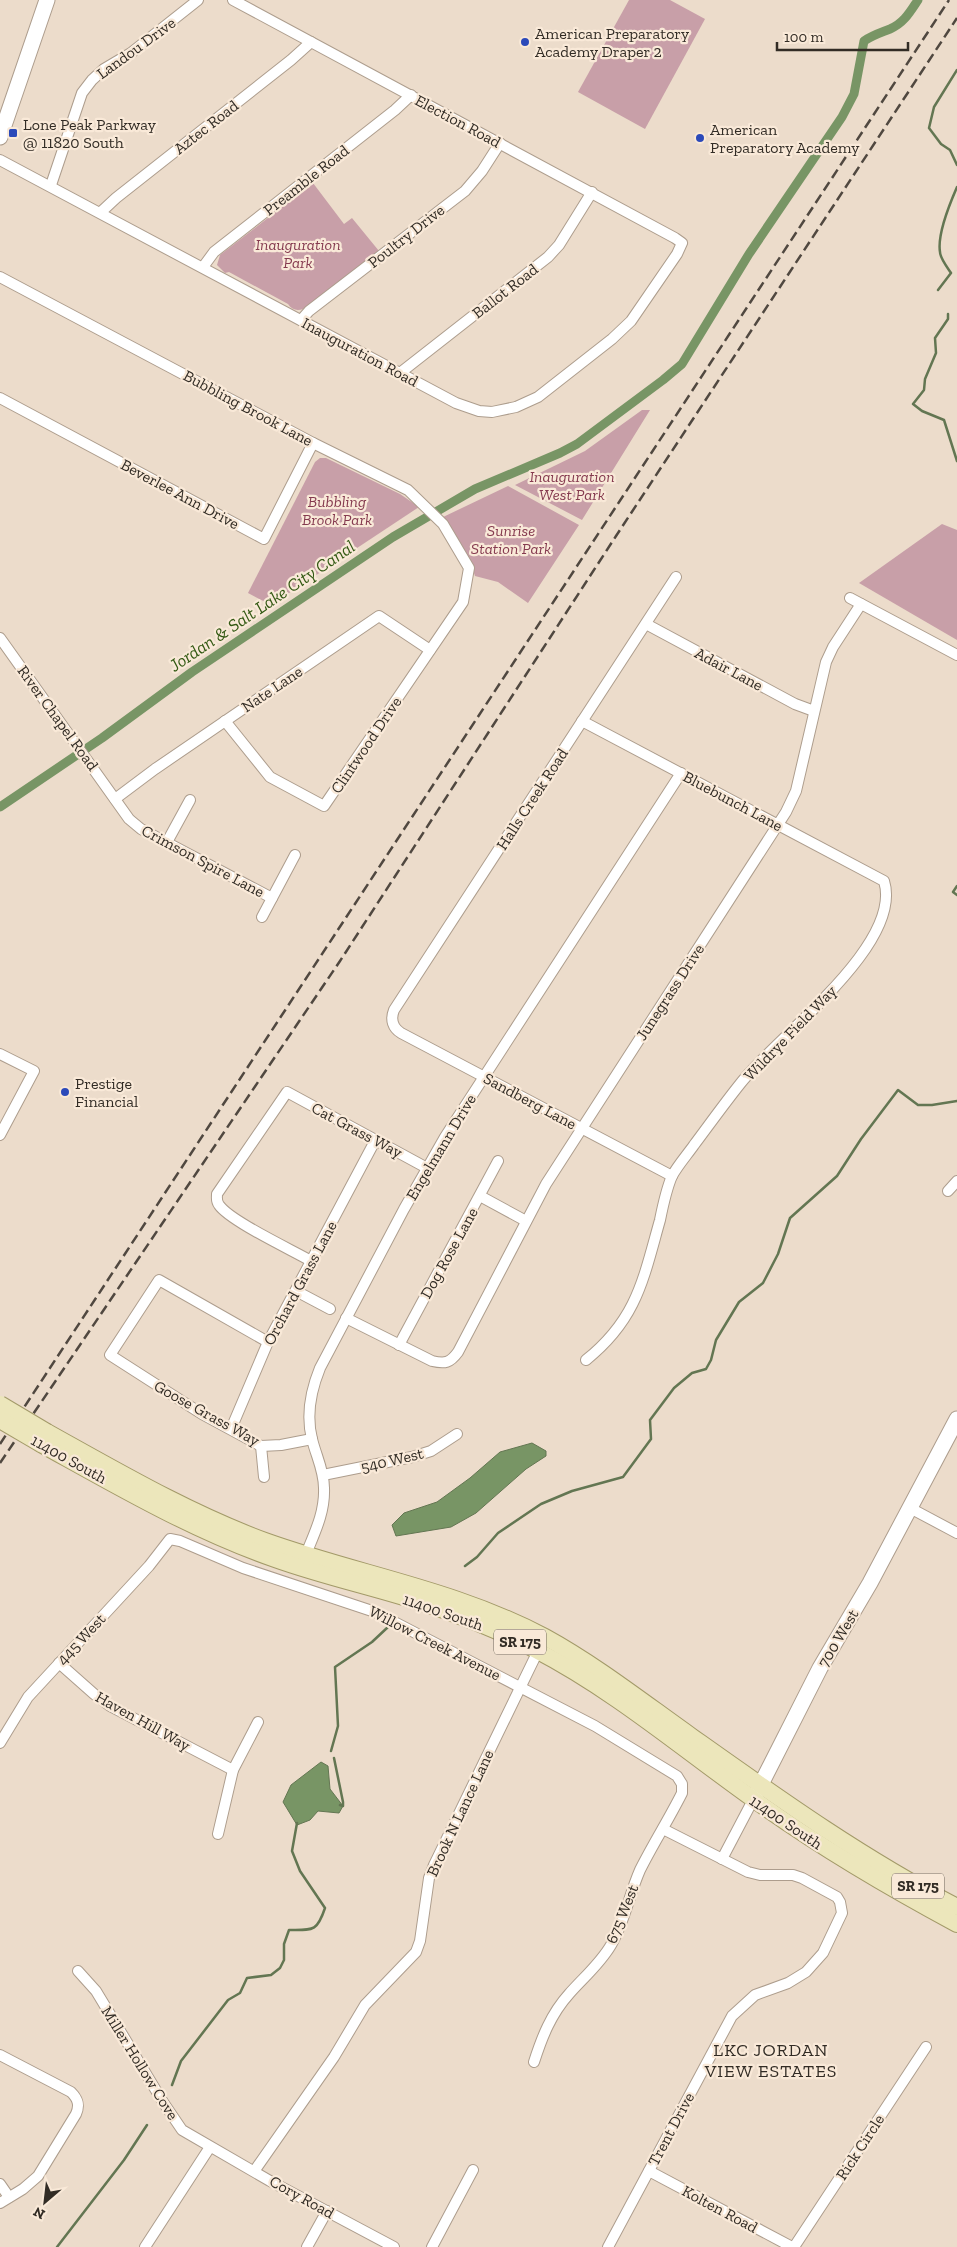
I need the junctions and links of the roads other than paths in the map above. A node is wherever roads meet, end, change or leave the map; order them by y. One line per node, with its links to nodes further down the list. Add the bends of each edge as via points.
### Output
1 (46, 0): 6 (street)
2 (198, 0): 9 (street, Landou Drive, via 92,80 82,93)
3 (233, 0): 4 (street, Election Road)
4 (311, 42): 5 (street, Election Road); 11 (street, Aztec Road)
5 (411, 95): 7 (street, Election Road); 13 (street, Preamble Road, via 214,252)
6 (0, 137)
7 (500, 143): 10 (street, Election Road); 15 (street, Poultry Drive, via 482,172 465,191)
8 (0, 160): 9 (street, Inauguration Road)
9 (51, 185): 11 (street, Inauguration Road)
10 (592, 192): 12 (street, Election Road); 16 (street, Ballot Road, via 548,257)
11 (101, 212): 13 (street, Inauguration Road)
12 (682, 243): 16 (street, Inauguration Road, via 631,321 538,397 504,410 480,411 456,403)
13 (203, 267): 15 (street, Inauguration Road)
14 (0, 277): 18 (street, Bubbling Brook Lane)
15 (301, 320): 16 (street, Inauguration Road)
16 (400, 373)
17 (0, 398): 18 (street, Beverlee Ann Drive, via 264,539)
18 (313, 442): 19 (street, Bubbling Brook Lane, via 408,490 443,524)
19 (469, 568): 25 (street, Clintwood Drive, via 463,602)
20 (676, 577): 23 (street, Halls Creek Road)
21 (850, 598): 22 (street)
22 (861, 604): 26 (street); 27 (street, Junegrass Drive, via 829,654)
23 (646, 624): 27 (street, Adair Lane, via 795,704); 29 (street, Halls Creek Road)
24 (0, 638): 31 (street, River Chapel Road)
25 (430, 650): 28 (street, Nate Lane, via 379,616); 28 (street, Clintwood Drive, via 324,806 270,777)
26 (957, 655)
27 (814, 711): 33 (street, Junegrass Drive, via 796,791)
28 (225, 721): 31 (street, Nate Lane)
29 (582, 721): 30 (street, Bluebunch Lane); 39 (street, Halls Creek Road, via 394,1010)
30 (681, 773): 33 (street, Bluebunch Lane); 41 (street, Engelmann Drive)
31 (116, 799): 34 (street, Crimson Spire Lane, via 140,829)
32 (190, 800): 34 (street)
33 (778, 826): 36 (street, Bluebunch Lane); 42 (street, Junegrass Drive)
34 (166, 842): 37 (street, Crimson Spire Lane)
35 (295, 855): 37 (street)
36 (884, 881): 47 (street, Wildrye Field Way, via 886,909 876,933 846,977 749,1072)
37 (272, 898): 38 (street)
38 (262, 917)
39 (392, 1021): 41 (street, Sandberg Lane, via 401,1033)
40 (0, 1054): 43 (street, via 34,1071)
41 (484, 1076): 42 (street, Sandberg Lane); 46 (street, Engelmann Drive)
42 (582, 1128): 47 (street, Sandberg Lane); 51 (street, Junegrass Drive)
43 (0, 1135)
44 (376, 1139): 46 (street, Cat Grass Way); 52 (street, Orchard Grass Lane); 52 (street, Cat Grass Way, via 286,1092 217,1194 220,1208)
45 (498, 1161): 50 (street, Dog Rose Lane)
46 (427, 1168): 55 (street, Engelmann Drive)
47 (672, 1176): 58 (street, via 634,1305 614,1335)
48 (957, 1181): 49 (street)
49 (948, 1191)
50 (480, 1196): 51 (street); 57 (street, Dog Rose Lane)
51 (526, 1220): 57 (street, Junegrass Drive, via 451,1362 432,1361)
52 (311, 1261): 53 (street, Orchard Grass Lane)
53 (296, 1291): 54 (street); 56 (street, Orchard Grass Lane)
54 (330, 1309)
55 (346, 1318): 57 (street); 65 (street, Engelmann Drive, via 312,1390)
56 (268, 1342): 62 (street, Orchard Grass Lane); 62 (street, Goose Grass Way, via 159,1280 110,1355)
57 (399, 1345)
58 (586, 1360)
59 (0, 1404): 64 (main road, 11400 South / SR 175, bridge)
60 (957, 1419): 69 (street, 700 West)
61 (0, 1420): 64 (main road, 11400 South / SR 175, bridge)
62 (231, 1429): 66 (street, Goose Grass Way)
63 (457, 1434): 67 (street, 540 West, via 431,1451 412,1457)
64 (44, 1438): 72 (main road, 11400 South / SR 175, via 182,1521); 73 (main road, 11400 South / SR 175, via 176,1503)
65 (312, 1439): 66 (street, Goose Grass Way); 67 (street, Engelmann Drive)
66 (262, 1446): 68 (street)
67 (323, 1476): 73 (street, Engelmann Drive, via 323,1510)
68 (264, 1477)
69 (910, 1508): 70 (street); 81 (street, 700 West, via 820,1668)
70 (957, 1533)
71 (170, 1539): 75 (street, 445 West); 76 (street, Willow Creek Avenue, via 266,1576 375,1612)
72 (221, 1539): 73 (main road, via 243,1541 297,1559); 74 (main road, 11400 South / SR 175, via 277,1560 459,1615)
73 (306, 1554): 81 (main road, 11400 South / SR 175, via 463,1600 538,1634 602,1672)
74 (538, 1651): 76 (street, Brook N Lance Lane); 82 (main road, 11400 South / SR 175, via 604,1692)
75 (60, 1663): 78 (street, 445 West, via 28,1697); 79 (street, Haven Hill Way, via 110,1706)
76 (520, 1686): 80 (street, Willow Creek Avenue, via 627,1744 672,1772); 93 (street, Brook N Lance Lane, via 431,1871 419,1947 365,2005 334,2057)
77 (258, 1722): 79 (street)
78 (0, 1744)
79 (233, 1770): 84 (street)
80 (682, 1784): 83 (street, 675 West, via 682,1793)
81 (761, 1785): 82 (street, 700 West); 86 (main road, 11400 South / SR 175, via 879,1864)
82 (753, 1800): 85 (street, 700 West); 87 (main road, 11400 South / SR 175, via 833,1853)
83 (663, 1829): 85 (street, Trent Drive); 91 (street, 675 West, via 640,1871 622,1923 610,1946 553,2016)
84 (218, 1834)
85 (722, 1859): 95 (street, Trent Drive, via 748,1872 793,1875 810,1882 836,1897 842,1913 822,1953 806,1972 788,1983 756,1994 732,2016)
86 (957, 1907)
87 (957, 1924)
88 (78, 1971): 92 (street, Miller Hollow Cove, via 96,1991 175,2121 182,2130)
89 (926, 2047): 104 (street, Rick Circle)
90 (0, 2055): 97 (street, via 71,2092 77,2098 78,2106 38,2176)
91 (534, 2062)
92 (210, 2147): 93 (street, Cory Road); 99 (street)
93 (255, 2170): 98 (street, Cory Road)
94 (473, 2170): 102 (street)
95 (649, 2171): 103 (street, Trent Drive); 104 (street, Kolten Road)
96 (0, 2184): 97 (street)
97 (4, 2200)
98 (327, 2211): 100 (street); 101 (street, Cory Road)
99 (145, 2247)
100 (307, 2247)
101 (394, 2247)
102 (432, 2247)
103 (608, 2247)
104 (793, 2247)

